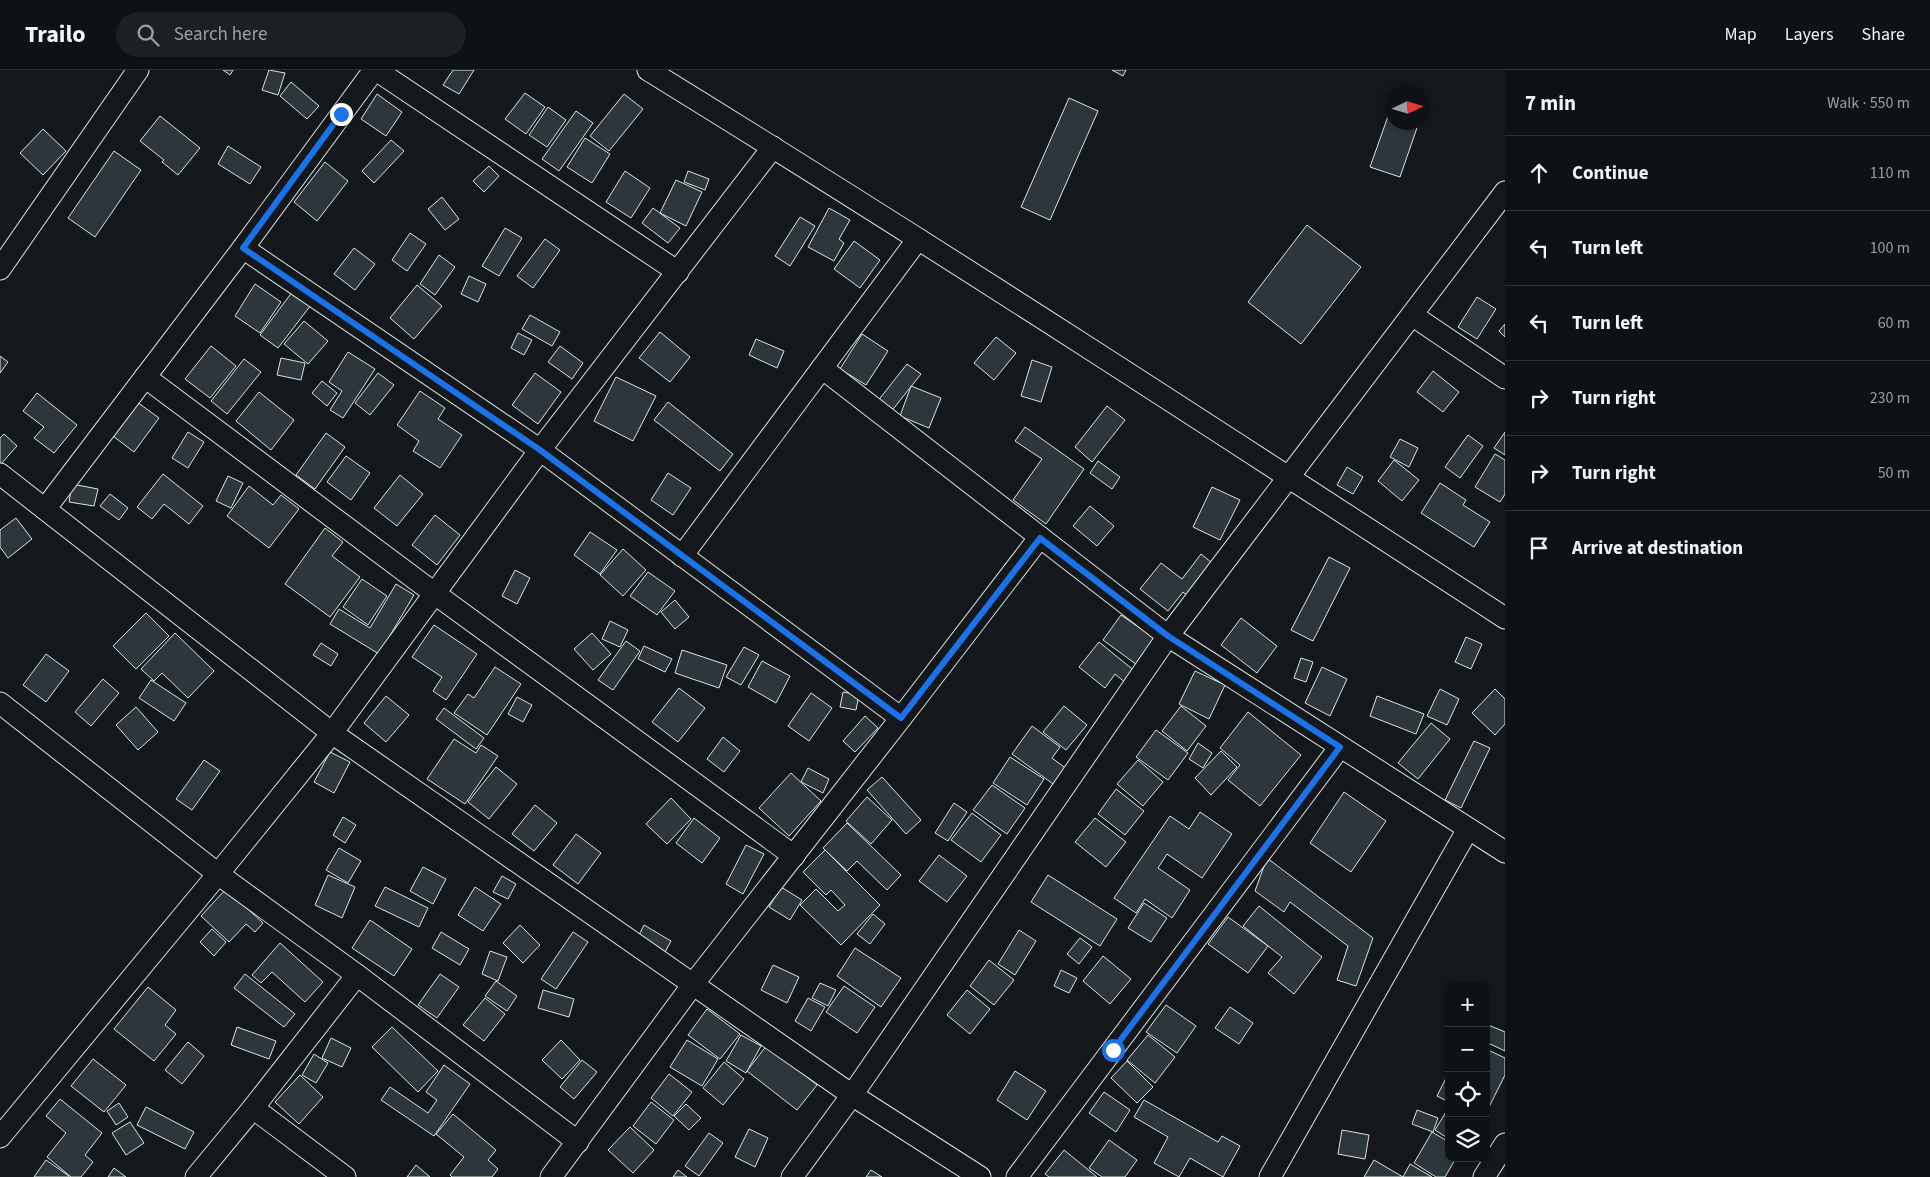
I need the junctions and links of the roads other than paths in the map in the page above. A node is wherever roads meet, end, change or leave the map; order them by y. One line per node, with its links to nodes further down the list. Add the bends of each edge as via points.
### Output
1 (138, 70): 8 (street)
2 (375, 70): 7 (street); 9 (street)
3 (648, 70): 4 (street)
4 (774, 147): 6 (street); 9 (street)
5 (1505, 192): 10 (street)
6 (918, 239): 11 (street); 16 (street)
7 (243, 248): 12 (street); 14 (street)
8 (0, 269)
9 (678, 272): 14 (street)
10 (1412, 315): 13 (street); 16 (street)
11 (822, 368): 18 (street); 19 (street)
12 (145, 377): 17 (street); 20 (street)
13 (1505, 378)
14 (540, 450): 19 (street); 20 (street)
15 (0, 474): 17 (street)
16 (1289, 477): 21 (street); 22 (street)
17 (45, 509): 25 (street)
18 (1040, 538): 22 (street); 24 (street)
19 (682, 556): 24 (street)
20 (434, 593): 25 (street); 29 (street)
21 (1505, 618)
22 (1168, 636): 26 (street); 33 (street)
23 (0, 703): 30 (street)
24 (901, 718): 29 (street)
25 (332, 733): 30 (street); 32 (street)
26 (1340, 747): 27 (street); 43 (street)
27 (1468, 829): 28 (street); 44 (street)
28 (1505, 852)
29 (794, 856): 32 (street)
30 (218, 874): 31 (street); 35 (street)
31 (357, 975): 34 (street); 36 (street)
32 (694, 984): 33 (street); 36 (street)
33 (852, 1095): 41 (street); 42 (street)
34 (253, 1108): 38 (street); 39 (street)
35 (0, 1137)
36 (578, 1142): 40 (street)
37 (1505, 1144): 45 (street)
38 (196, 1177)
39 (345, 1177)
40 (550, 1177)
41 (792, 1177)
42 (980, 1177)
43 (1018, 1177)
44 (1270, 1177)
45 (1484, 1177)

